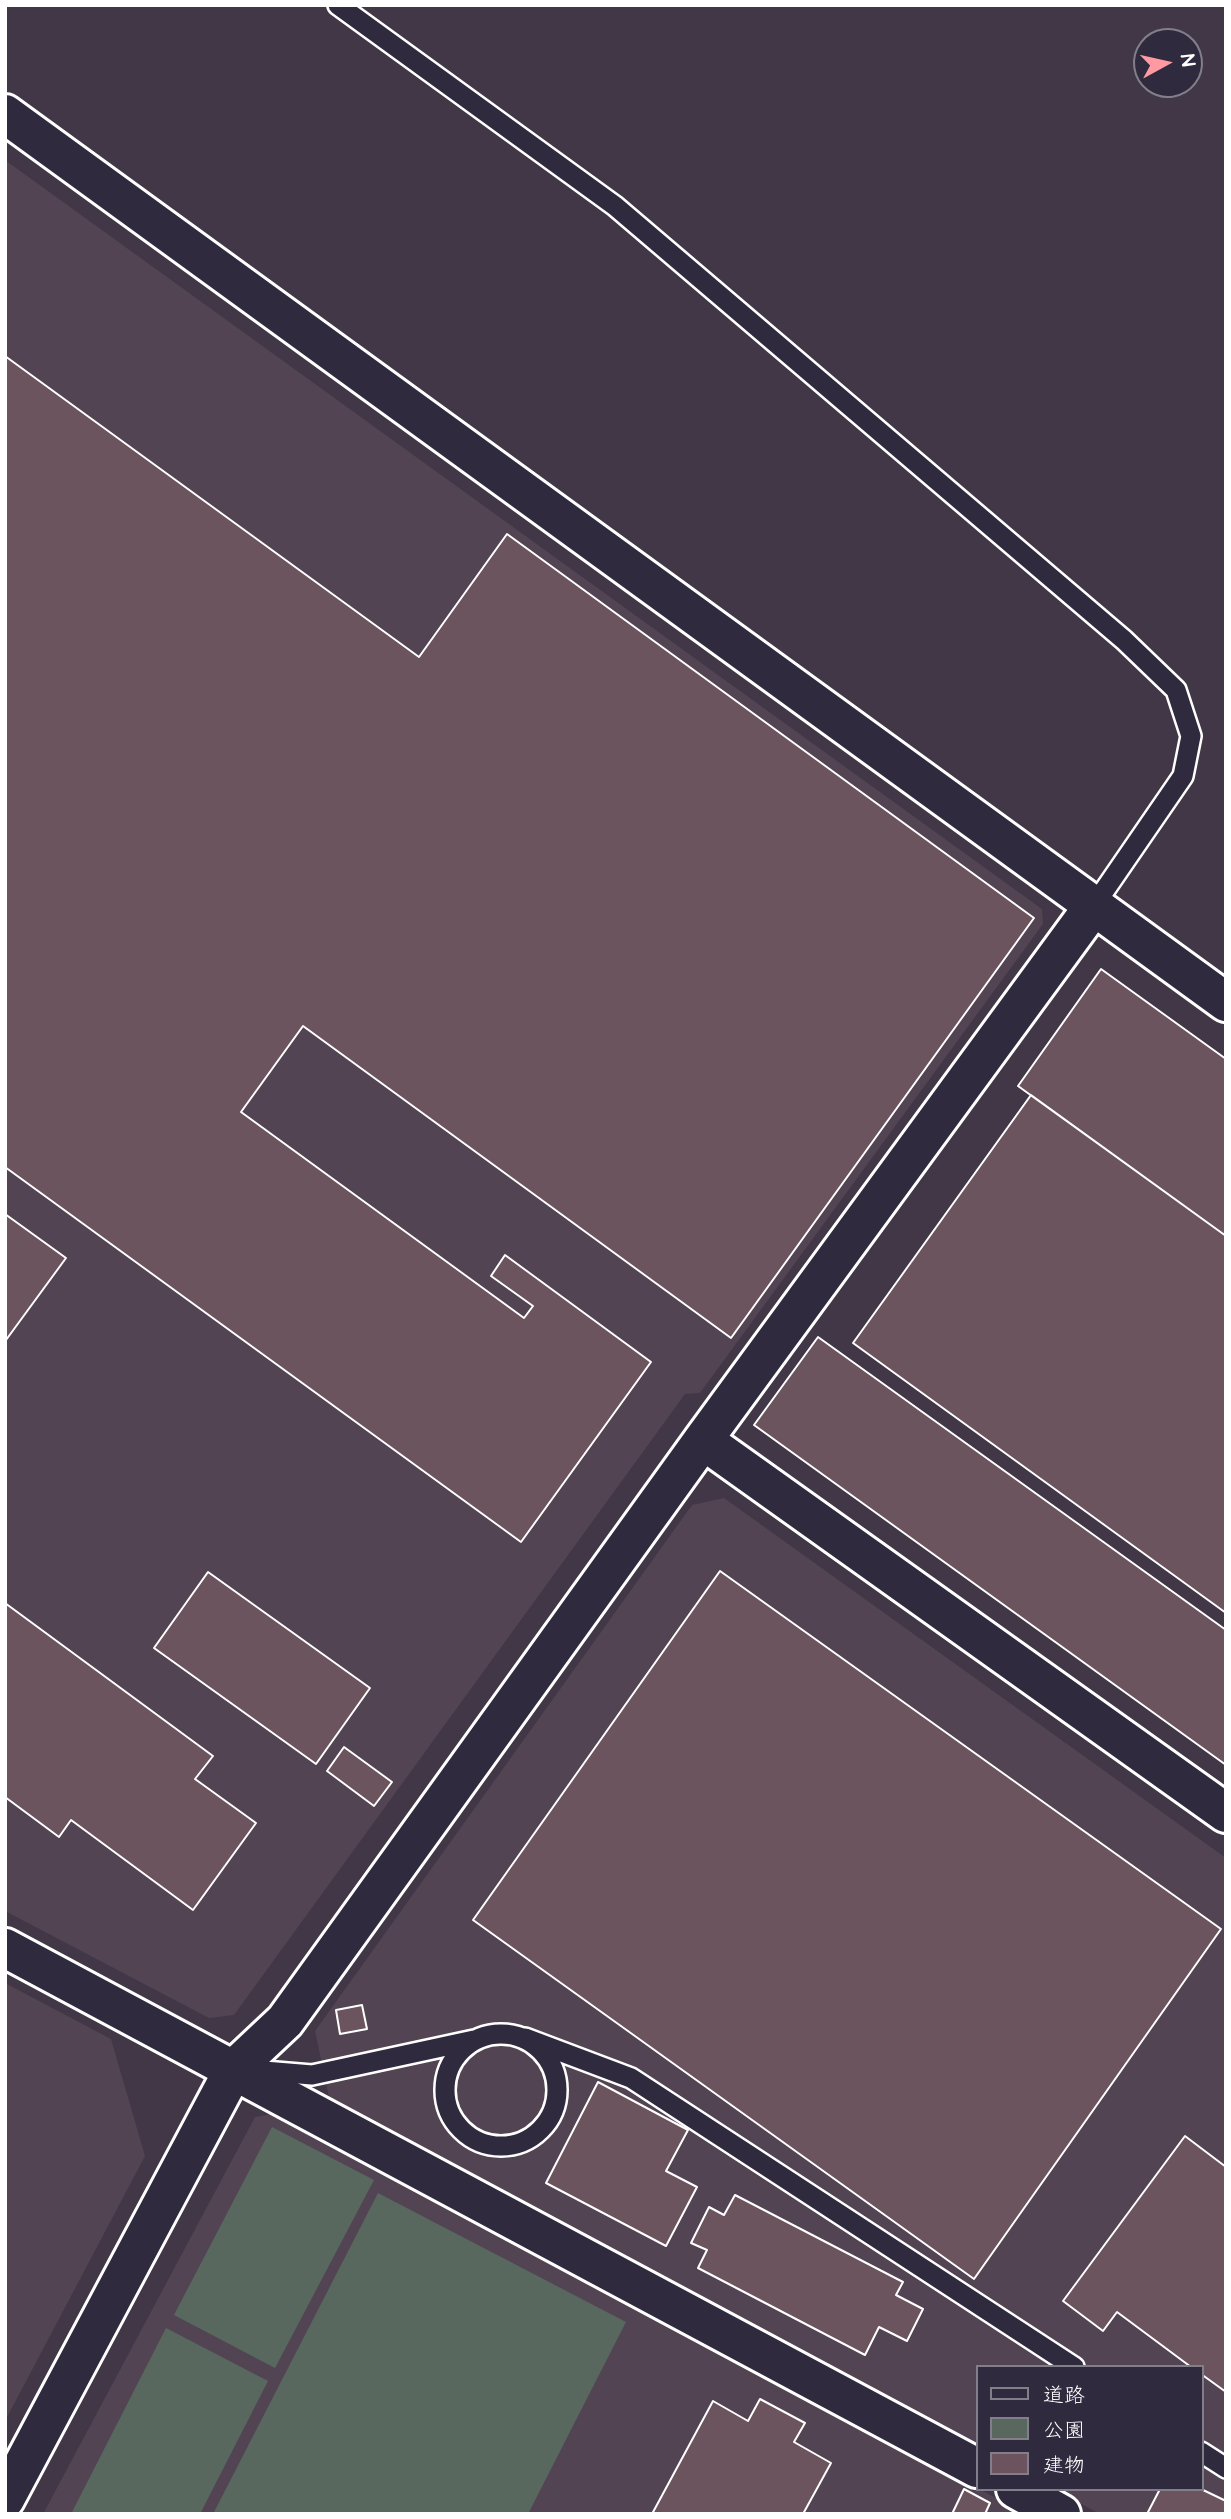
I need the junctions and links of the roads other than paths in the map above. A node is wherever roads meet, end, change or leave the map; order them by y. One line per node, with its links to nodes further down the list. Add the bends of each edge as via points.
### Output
1 (338, 5): 3 (lane, via 615,206 1124,640 1175,690 1191,736 1183,776)
2 (5, 114): 3 (street)
3 (1093, 907): 4 (street); 5 (street)
4 (1226, 1002)
5 (703, 1440): 6 (street); 10 (street, via 285,2021)
6 (1226, 1812)
7 (5, 1948): 10 (street)
8 (525, 2038): 9 (lane, via 492,2034); 9 (lane, via 552,2064 557,2102 537,2133 503,2147 484,2144 467,2134 454,2121 447,2104 450,2066 460,2050); 11 (lane, via 631,2078)
9 (476, 2039): 10 (lane, via 312,2075)
10 (233, 2068): 13 (street); 16 (street)
11 (1071, 2365)
12 (1203, 2453): 14 (lane)
13 (976, 2467)
14 (1226, 2468)
15 (1020, 2491): 17 (street)
16 (5, 2499)
17 (1061, 2514)

